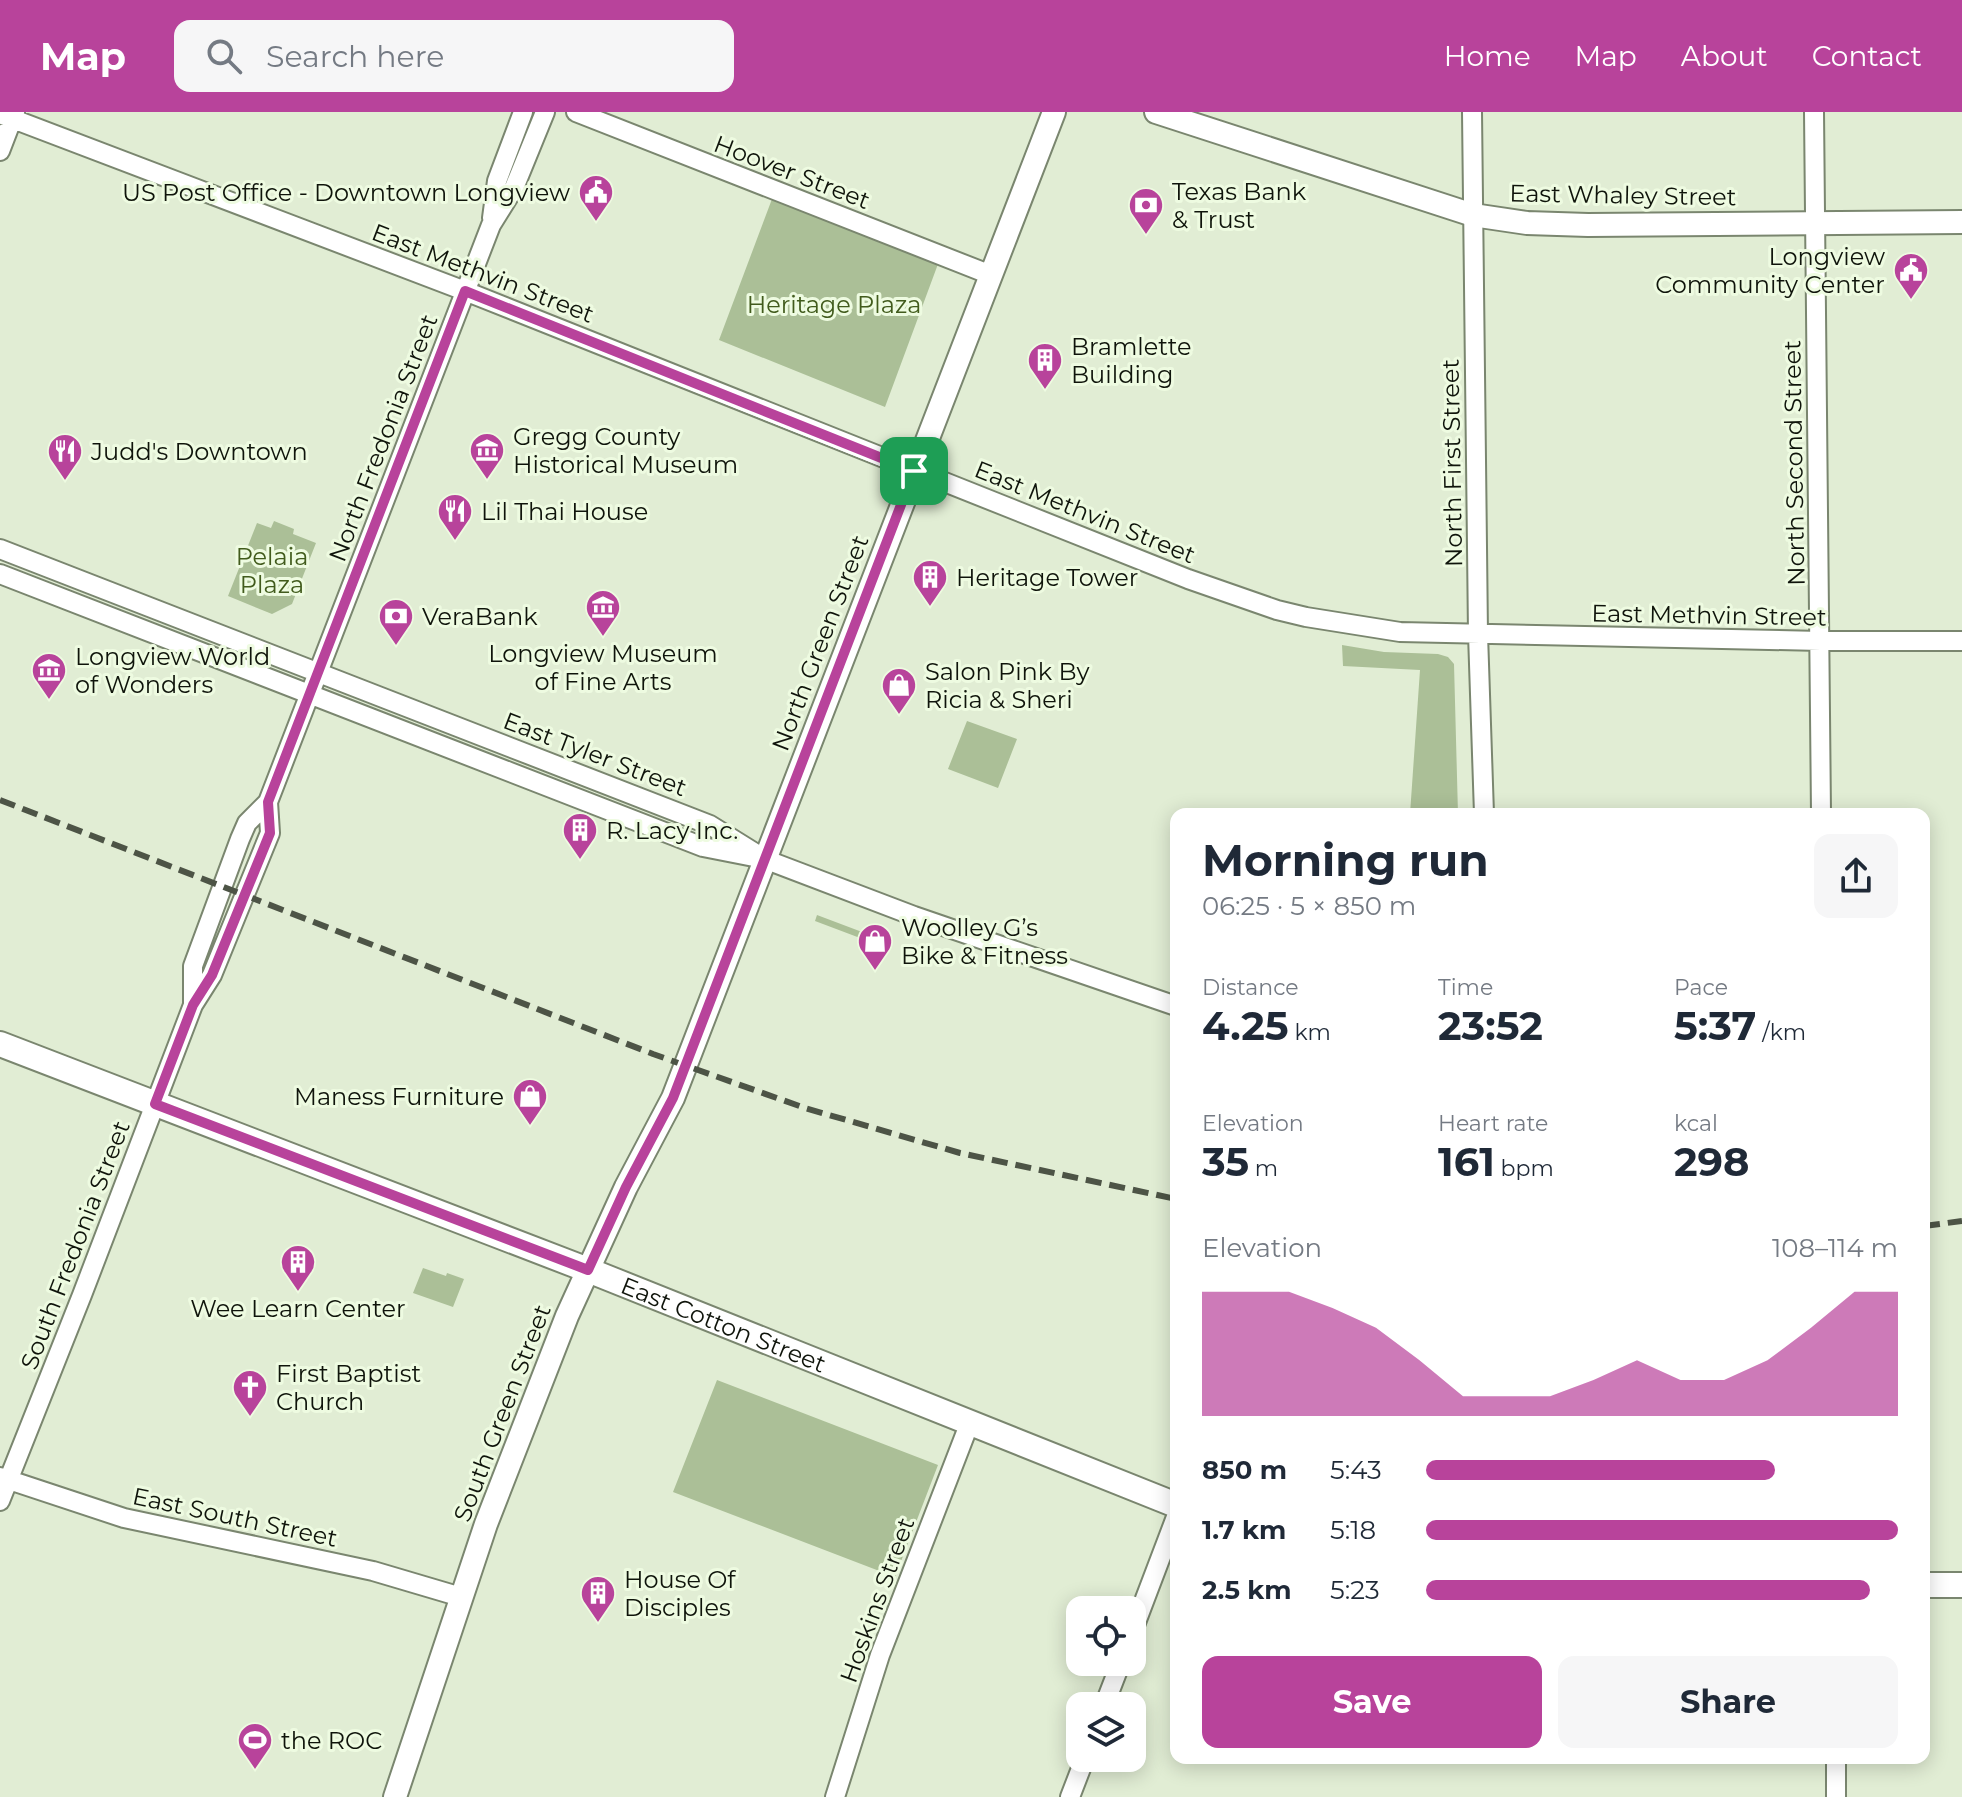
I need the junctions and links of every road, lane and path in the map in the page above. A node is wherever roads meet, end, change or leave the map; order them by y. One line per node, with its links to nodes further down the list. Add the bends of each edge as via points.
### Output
1 (523, 112): 13 (street, North Fredonia Street, via 497,181)
2 (545, 112): 13 (street, North Fredonia Street, via 514,188)
3 (576, 112): 14 (street, Hoover Street)
4 (1054, 112): 14 (street, North Green Street)
5 (1156, 112): 10 (street, East Whaley Street)
6 (1472, 112): 10 (street, North First Street)
7 (1814, 112): 12 (street, North Second Street)
8 (9, 115): 9 (street); 15 (street, East Methvin Street)
9 (0, 151)
10 (1473, 215): 12 (street, East Whaley Street, via 1588,225); 19 (street, North First Street)
11 (1962, 222): 12 (street, East Whaley Street)
12 (1816, 223): 20 (street, North Second Street)
13 (491, 225): 15 (street, North Fredonia Street)
14 (991, 275): 16 (street, North Green Street)
15 (465, 291): 16 (street, East Methvin Street); 22 (street, North Fredonia Street)
16 (914, 471): 19 (street, East Methvin Street, via 1277,610 1368,628); 27 (street, North Green Street)
17 (0, 549): 22 (street, East Tyler Street)
18 (0, 574): 23 (street, East Tyler Street)
19 (1478, 634): 20 (street, East Methvin Street); 25 (street, North First Street)
20 (1821, 641): 21 (street, East Methvin Street); 26 (street, North Second Street)
21 (1962, 641)
22 (319, 672): 23 (street, North Fredonia Street); 27 (street, East Tyler Street, via 710,825)
23 (310, 695): 24 (street, North Fredonia Street); 27 (street, East Tyler Street, via 703,847)
24 (268, 802): 28 (street, North Fredonia Street, via 247,823); 29 (street, North Fredonia Street, via 270,833)
25 (1484, 808)
26 (1821, 808)
27 (764, 859): 30 (street, East Tyler Street); 33 (street, North Green Street)
28 (223, 888): 31 (street, South Fredonia Street, via 193,966)
29 (245, 896): 31 (street, South Fredonia Street, via 212,975)
30 (1170, 1004)
31 (193, 1005): 34 (street, South Fredonia Street)
32 (0, 1044): 34 (main road, East Cotton Street)
33 (688, 1060): 35 (street, South Green Street)
34 (155, 1104): 35 (main road, East Cotton Street); 37 (street, South Fredonia Street)
35 (588, 1270): 36 (main road, East Cotton Street); 44 (street, South Green Street)
36 (970, 1422): 39 (main road, East Cotton Street); 48 (street, Hoskins Street, via 880,1655)
37 (4, 1478): 38 (street, South Fredonia Street); 44 (street, East South Street, via 124,1518 373,1571)
38 (0, 1501)
39 (1170, 1503)
40 (1170, 1533): 43 (street)
41 (1930, 1585): 42 (main road)
42 (1962, 1585)
43 (1146, 1596)
44 (461, 1597): 47 (street, South Green Street)
45 (1836, 1764): 50 (street)
46 (1080, 1772): 49 (street)
47 (395, 1797)
48 (835, 1797)
49 (1070, 1797)
50 (1836, 1797)

